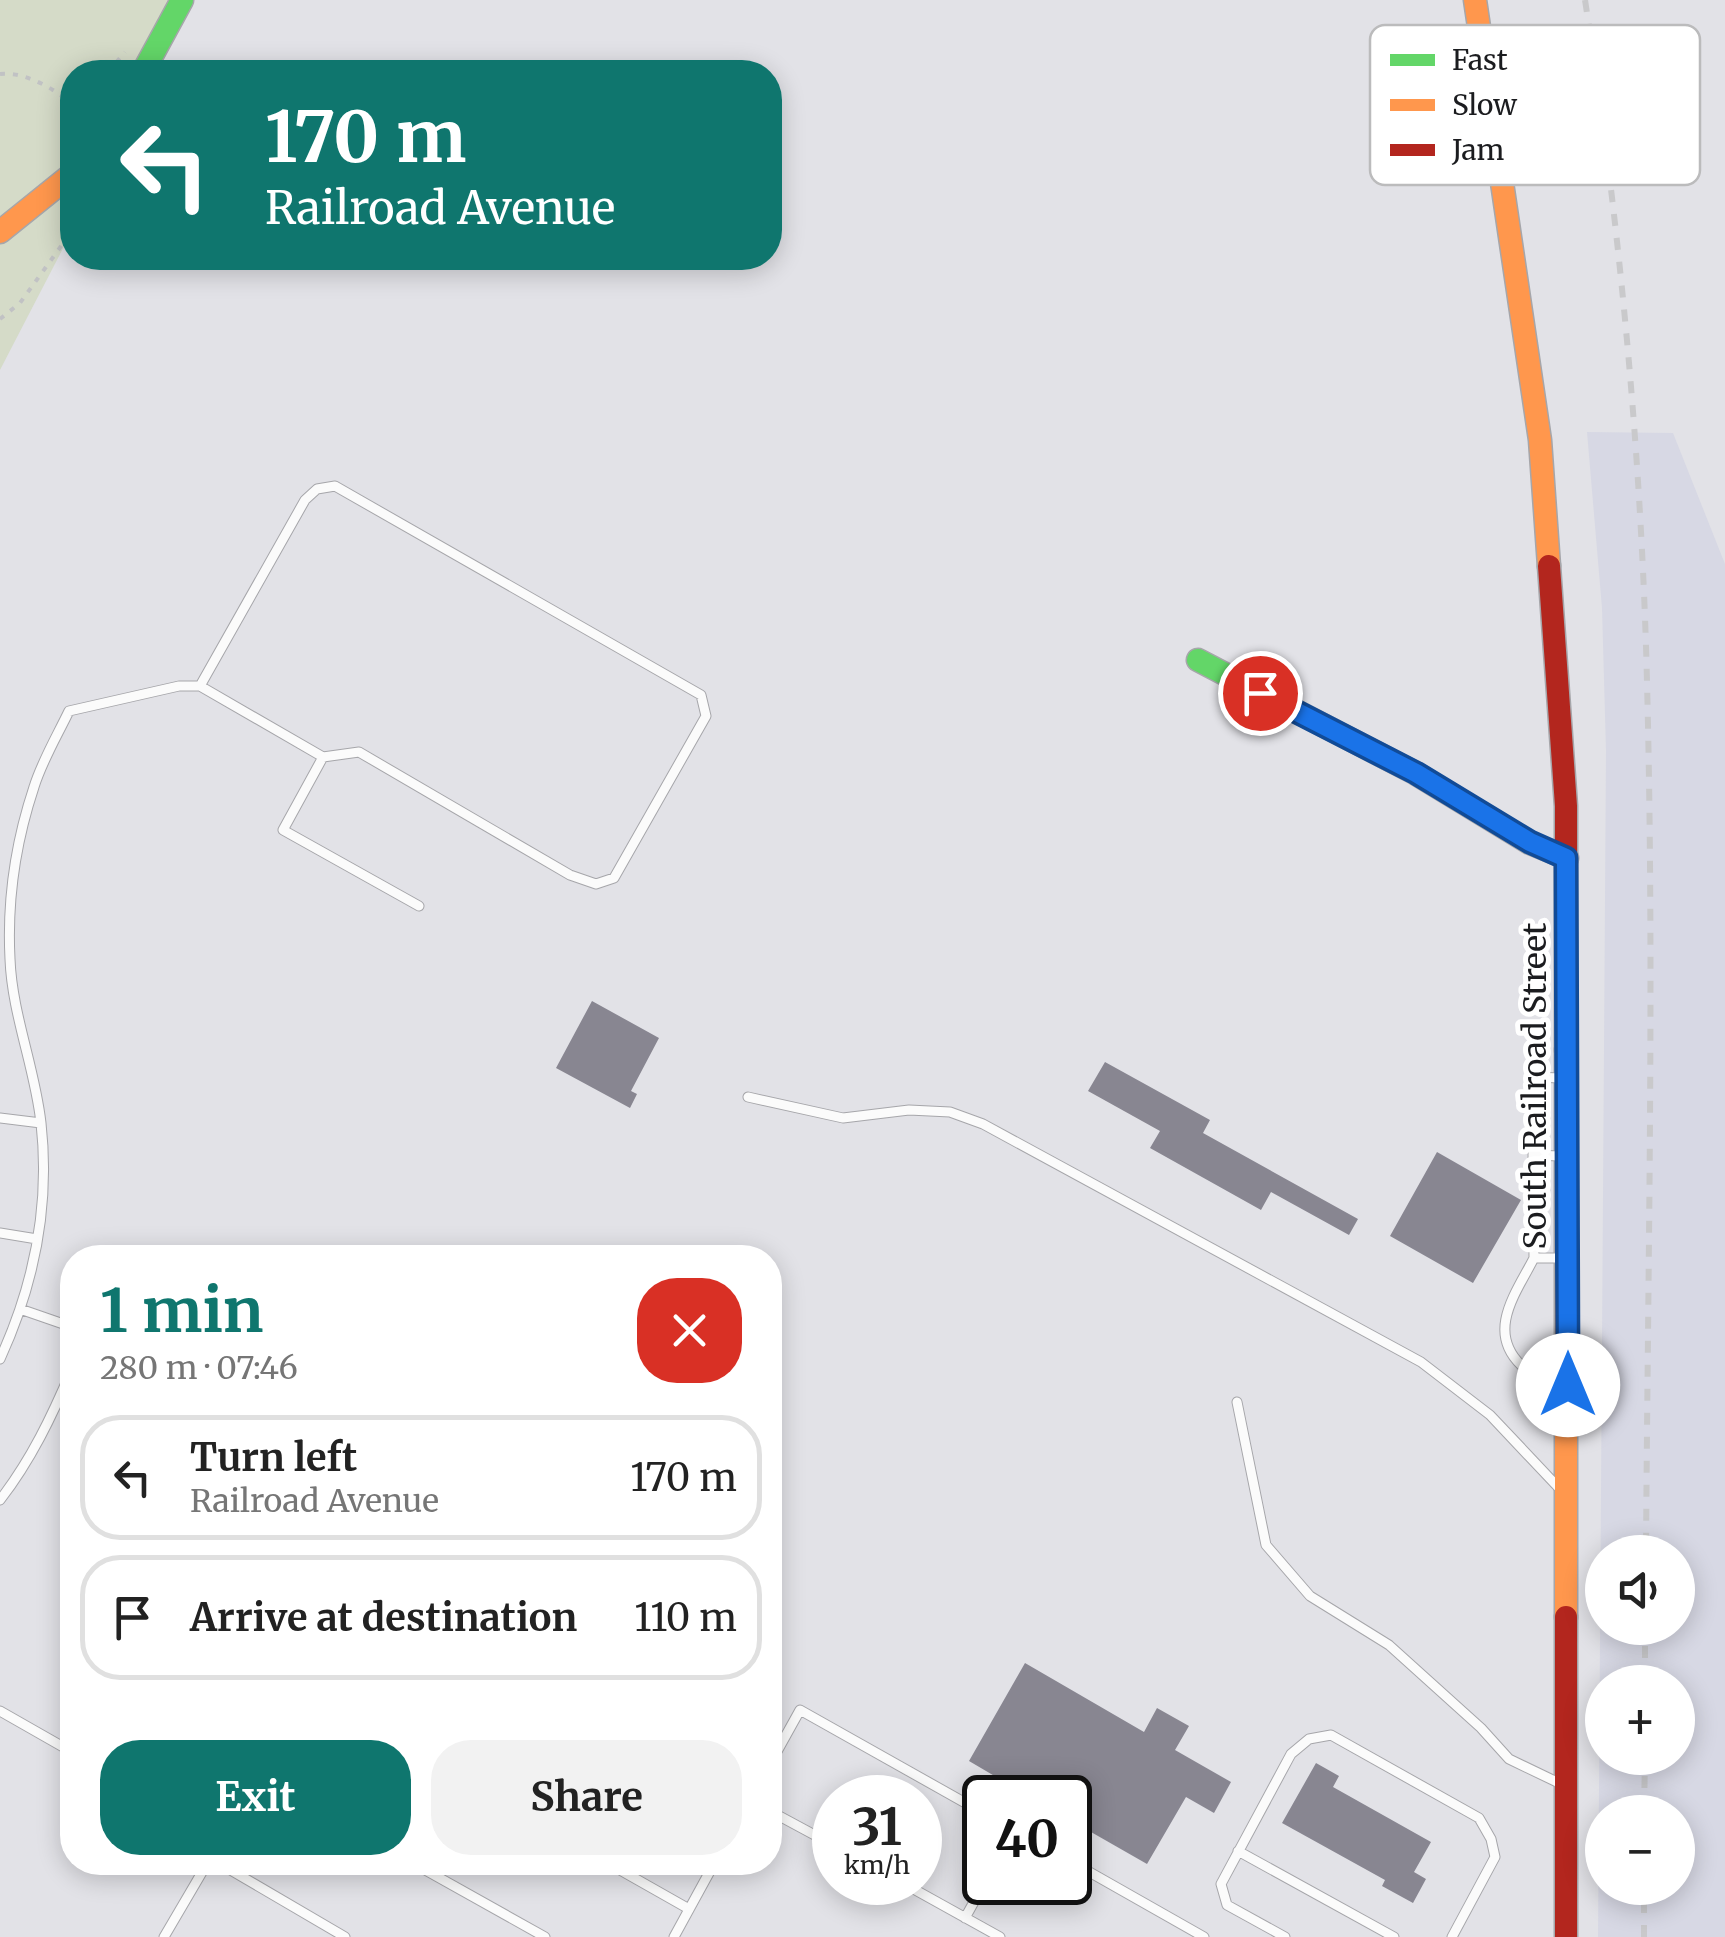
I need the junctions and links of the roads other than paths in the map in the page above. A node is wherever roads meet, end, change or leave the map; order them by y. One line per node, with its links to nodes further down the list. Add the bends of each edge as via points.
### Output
1 (182, 0): 4 (street)
2 (1476, 0): 3 (street, South Railroad Street)
3 (1480, 25)
4 (150, 60)
5 (60, 184): 7 (street)
6 (1503, 185): 11 (street, South Railroad Street, via 1540,440)
7 (0, 232)
8 (1198, 660): 11 (street)
9 (200, 686): 10 (lane); 10 (lane, via 305,500 317,489 336,486 701,695 706,716 614,878 596,884 359,752); 16 (lane, via 69,711 35,783 12,891 10,961)
10 (323, 757): 12 (lane, via 283,830)
11 (1566, 858): 13 (street, South Railroad Street)
12 (419, 906)
13 (1567, 1079): 17 (lane, via 1536,1077); 18 (street, South Railroad Street)
14 (748, 1098): 29 (lane, via 843,1118 909,1110 950,1112 982,1124 1421,1362 1490,1415)
15 (0, 1118): 16 (lane)
16 (41, 1123): 20 (lane)
17 (1533, 1155): 18 (lane); 21 (lane)
18 (1568, 1156): 22 (street, South Railroad Street)
19 (0, 1234): 20 (lane)
20 (38, 1239): 23 (lane)
21 (1534, 1258): 22 (lane); 26 (lane, via 1506,1310 1504,1339 1533,1376)
22 (1568, 1258): 26 (street, South Railroad Street)
23 (20, 1310): 24 (lane); 25 (lane)
24 (60, 1323)
25 (0, 1359)
26 (1568, 1385): 29 (street, South Railroad Street)
27 (60, 1397): 30 (lane)
28 (1237, 1402): 34 (lane, via 1266,1545 1310,1596 1389,1645 1509,1759)
29 (1567, 1496): 34 (street, South Railroad Street)
30 (0, 1500)
31 (0, 1712): 33 (lane)
32 (782, 1736): 35 (lane, via 800,1710)
33 (60, 1745)
34 (1566, 1786): 58 (street, South Railroad Street)
35 (962, 1801)
36 (782, 1817): 37 (lane)
37 (812, 1834)
38 (1238, 1851): 55 (lane, via 1221,1884 1228,1905); 56 (lane); 57 (lane, via 1291,1754 1309,1739 1331,1735 1479,1818 1496,1857)
39 (1092, 1874): 54 (lane)
40 (200, 1875): 49 (lane)
41 (239, 1875): 50 (lane)
42 (434, 1875): 51 (lane)
43 (629, 1875): 47 (lane)
44 (708, 1875): 47 (lane)
45 (942, 1905): 48 (lane)
46 (972, 1905): 48 (lane)
47 (689, 1909): 52 (lane)
48 (965, 1918): 53 (lane)
49 (164, 1937)
50 (346, 1937)
51 (545, 1937)
52 (674, 1937)
53 (1000, 1937)
54 (1204, 1937)
55 (1285, 1937)
56 (1394, 1937)
57 (1452, 1937)
58 (1566, 1937)

